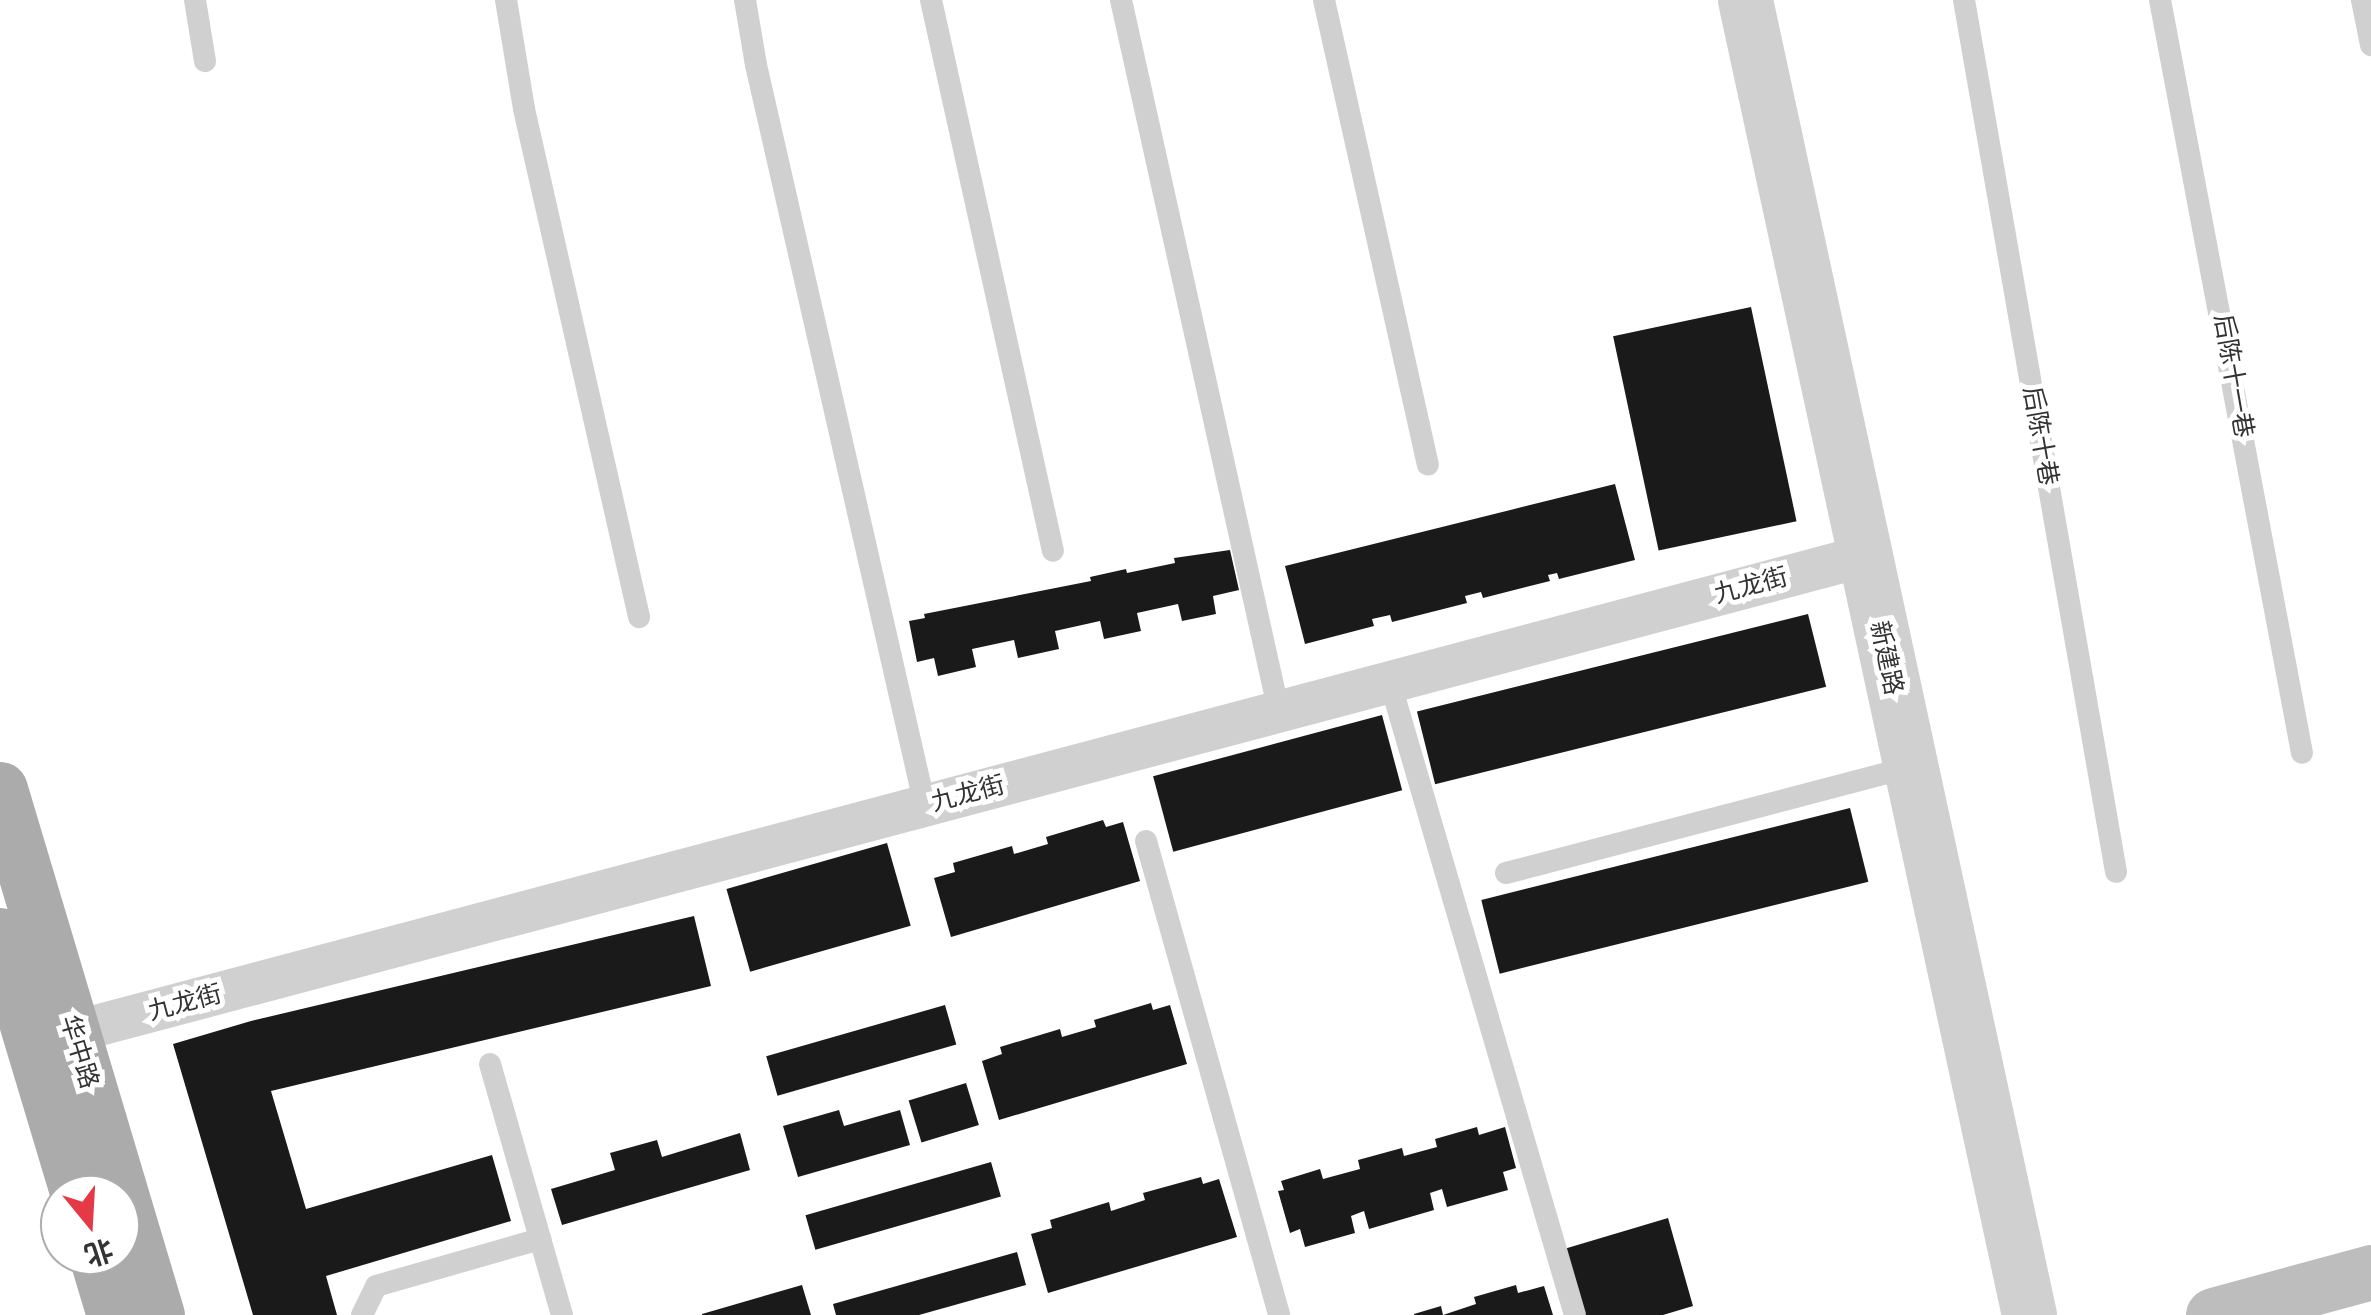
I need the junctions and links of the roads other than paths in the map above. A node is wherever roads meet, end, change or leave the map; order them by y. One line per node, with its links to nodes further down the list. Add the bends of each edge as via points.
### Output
1 (195, 0): 12 (lane)
2 (506, 0): 16 (lane, via 524,109)
3 (745, 0): 22 (lane)
4 (932, 0): 14 (lane)
5 (1122, 0): 18 (lane)
6 (1324, 0): 13 (lane)
7 (1745, 0): 15 (street, 新建路)
8 (1964, 0): 24 (lane, 后陈十巷)
9 (2160, 0): 19 (lane, 后陈十一巷)
10 (2362, 0): 11 (lane)
11 (2371, 45)
12 (206, 60)
13 (1428, 465)
14 (1053, 551)
15 (1864, 556): 17 (street, 九龙街); 20 (street, 新建路)
16 (639, 618)
17 (1390, 682): 18 (street, 九龙街); 38 (lane)
18 (1279, 712): 22 (street, 九龙街)
19 (2302, 753)
20 (1909, 767): 25 (lane); 39 (street, 新建路)
21 (0, 789): 27 (main road, 华中路)
22 (925, 806): 27 (street, 九龙街)
23 (1146, 841): 37 (lane)
24 (2116, 872)
25 (1506, 873)
26 (0, 935): 29 (main road, 华中路)
27 (73, 1032): 34 (main road, 华中路)
28 (490, 1064): 30 (lane)
29 (72, 1175)
30 (540, 1239): 35 (lane, via 376,1286); 36 (lane)
31 (2371, 1272): 40 (main road)
32 (102, 1275): 33 (main road)
33 (114, 1315)
34 (157, 1315)
35 (362, 1315)
36 (562, 1315)
37 (1278, 1315)
38 (1575, 1315)
39 (2029, 1315)
40 (2213, 1315)

